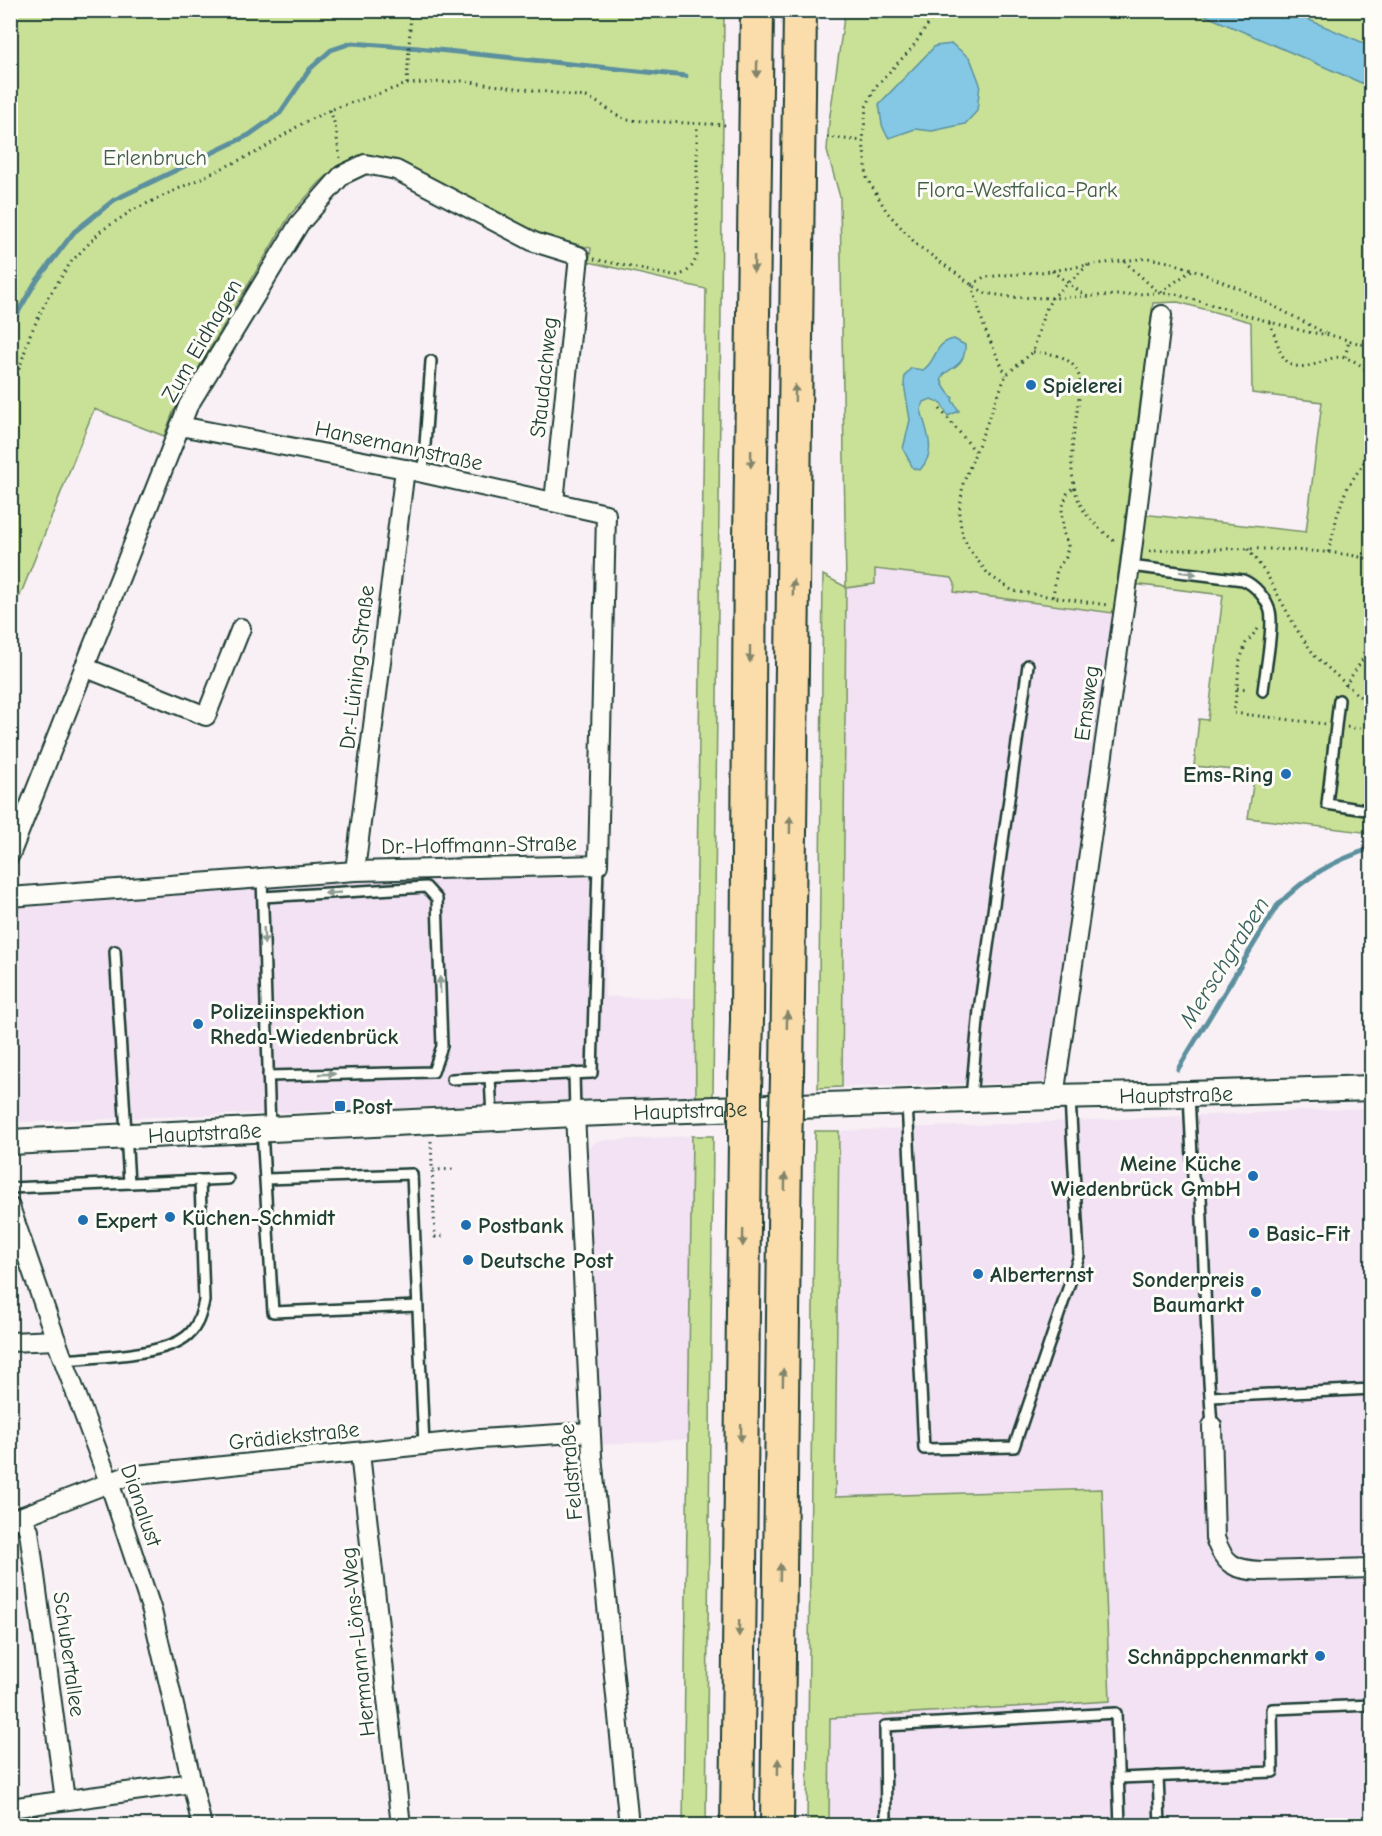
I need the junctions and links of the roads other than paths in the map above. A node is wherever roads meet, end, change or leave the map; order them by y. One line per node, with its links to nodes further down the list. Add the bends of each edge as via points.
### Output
1 (757, 10): 68 (highway, one-way to 68, bridge)
2 (800, 10): 69 (highway, one-way to 2, bridge)
3 (579, 256): 6 (street, Zum Eidhagen, via 534,242 396,170 365,164 342,175 298,224 188,406); 8 (street, Staudachweg)
4 (1162, 315): 10 (street, Emsweg)
5 (431, 361): 7 (lane)
6 (180, 426): 7 (street, Hansemannstraße); 13 (street, Zum Eidhagen)
7 (414, 471): 8 (street, Hansemannstraße); 20 (street, Dr.-Lüning-Straße)
8 (554, 502): 9 (street, Hansemannstraße)
9 (606, 514): 19 (street, Dr.-Hoffmann-Straße)
10 (1131, 558): 14 (lane, one-way to 14, via 1243,580 1255,588 1270,610); 32 (street, Emsweg)
11 (241, 628): 13 (street, via 206,716)
12 (1028, 664): 33 (lane, via 979,1010)
13 (84, 667): 17 (street, Zum Eidhagen)
14 (1263, 691)
15 (1340, 700): 16 (lane, via 1327,804)
16 (1371, 811)
17 (16, 825): 18 (street, Zum Eidhagen)
18 (10, 855)
19 (598, 865): 22 (street, Dr.-Hoffmann-Straße); 26 (lane, via 592,1073)
20 (355, 871): 21 (street, Dr.-Hoffmann-Straße); 22 (street, Dr.-Hoffmann-Straße)
21 (262, 877): 23 (street, Dr.-Hoffmann-Straße); 24 (lane)
22 (426, 878): 24 (lane, one-way to 24); 27 (lane, one-way to 22, via 433,1071 442,1046 437,899)
23 (10, 897)
24 (263, 897): 27 (lane, one-way to 27)
25 (116, 951): 38 (lane)
26 (574, 1073): 28 (lane); 35 (lane)
27 (268, 1076): 37 (lane)
28 (490, 1077): 29 (lane); 36 (lane)
29 (452, 1079)
30 (1371, 1088): 31 (street, Hauptstraße)
31 (1189, 1094): 32 (street, Hauptstraße); 51 (lane, via 1193,1178 1201,1197)
32 (1062, 1096): 33 (street, Hauptstraße); 34 (lane, via 1079,1256 1014,1447 924,1449)
33 (971, 1100): 34 (street, Hauptstraße)
34 (907, 1102): 35 (street, Hauptstraße)
35 (575, 1114): 36 (street, Hauptstraße); 53 (street, Feldstraße)
36 (492, 1118): 37 (street, Hauptstraße)
37 (266, 1129): 38 (street, Hauptstraße); 41 (lane)
38 (125, 1136): 39 (street, Hauptstraße); 43 (lane)
39 (10, 1142)
40 (228, 1179): 42 (lane)
41 (266, 1179): 46 (lane, via 273,1312); 46 (lane, via 412,1174)
42 (200, 1180): 43 (lane); 49 (lane, via 204,1301 199,1320 188,1335 154,1350)
43 (129, 1183): 44 (lane)
44 (10, 1188)
45 (10, 1207): 47 (street, Dianalust)
46 (417, 1306): 54 (lane)
47 (56, 1340): 48 (street); 49 (street, Dianalust)
48 (10, 1342)
49 (64, 1360): 56 (street, Dianalust)
50 (1371, 1389): 51 (lane)
51 (1210, 1397): 52 (lane)
52 (1212, 1426): 58 (street, via 1215,1538 1227,1562 1243,1570)
53 (590, 1432): 54 (street, Grädiekstraße); 67 (street, Feldstraße)
54 (424, 1445): 55 (street, Grädiekstraße)
55 (360, 1453): 56 (street, Grädiekstraße, via 128,1476); 66 (street, Hermann-Löns-Weg)
56 (109, 1482): 57 (street, Grädiekstraße); 62 (street, Dianalust, via 152,1611)
57 (16, 1519): 63 (street, Schubertallee, via 29,1532)
58 (1371, 1568)
59 (1371, 1705): 60 (lane, via 1272,1709 1273,1772)
60 (1158, 1776): 61 (lane); 72 (lane)
61 (1119, 1778): 70 (lane, via 1116,1713 885,1726); 71 (lane)
62 (192, 1784): 63 (street); 65 (street, Dianalust)
63 (65, 1800): 64 (street)
64 (10, 1808)
65 (202, 1826)
66 (401, 1826)
67 (629, 1826)
68 (737, 1826)
69 (777, 1826)
70 (886, 1826)
71 (1120, 1826)
72 (1160, 1826)

